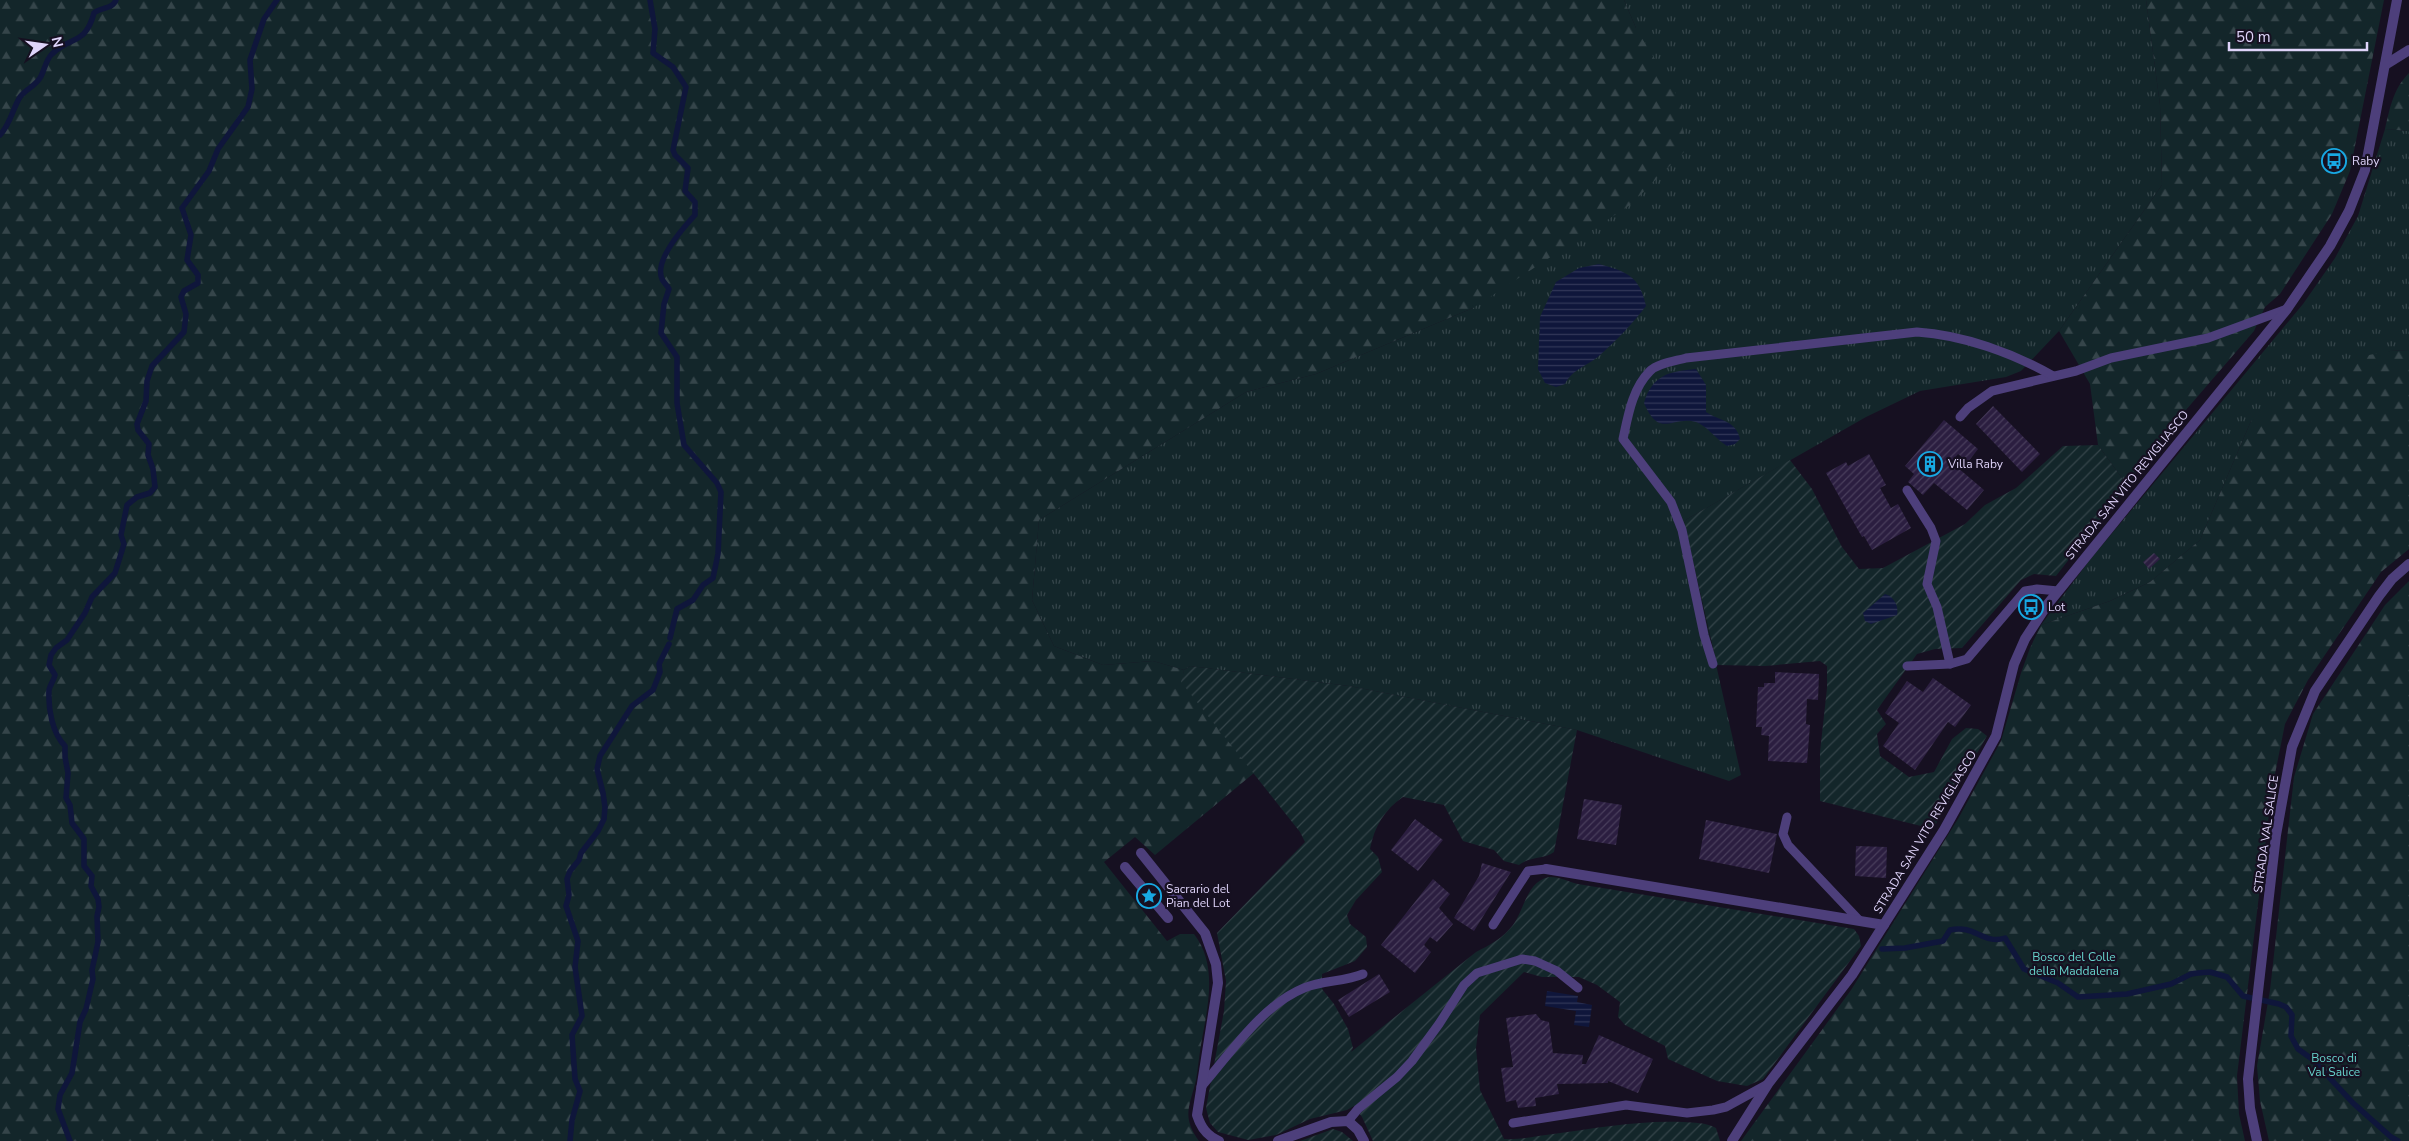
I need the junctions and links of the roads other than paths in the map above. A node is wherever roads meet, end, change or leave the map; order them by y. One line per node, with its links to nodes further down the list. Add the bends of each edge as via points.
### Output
1 (2397, 0): 3 (street, STRADA SAN VITO REVIGLIASCO)
2 (2409, 50): 3 (street)
3 (2385, 65): 4 (street, STRADA SAN VITO REVIGLIASCO, via 2359,189 2330,246)
4 (2287, 309): 5 (lane, via 2208,338 2111,358); 9 (street, STRADA SAN VITO REVIGLIASCO)
5 (2053, 376): 6 (lane, via 1992,391); 10 (lane, via 2031,364 1945,334 1917,332 1686,358 1651,370 1630,408 1623,439 1671,502)
6 (1960, 417)
7 (1907, 490): 11 (lane, via 1932,528 1936,541 1928,584 1937,607)
8 (2409, 564): 31 (street, STRADA VAL SALICE, via 2379,596 2315,691 2292,748 2276,835 2248,1079)
9 (2058, 591): 11 (lane, via 2025,591 1967,659); 19 (street, STRADA SAN VITO REVIGLIASCO, via 2025,639 2014,664 1992,744 1944,830)
10 (1713, 664)
11 (1950, 664): 12 (lane)
12 (1906, 666)
13 (1787, 817): 18 (lane, via 1783,834 1788,845)
14 (1141, 853): 24 (street, via 1205,933 1216,964 1218,983)
15 (1125, 867): 17 (street)
16 (1546, 869): 18 (street, STRADA SAN VITO REVIGLIASCO); 20 (lane, via 1528,871)
17 (1168, 918)
18 (1858, 920): 19 (street, STRADA SAN VITO REVIGLIASCO)
19 (1884, 925): 23 (street, STRADA SAN VITO REVIGLIASCO, via 1822,1017)
20 (1494, 926)
21 (1363, 974): 24 (lane, via 1348,980 1319,982 1282,1000 1257,1021)
22 (1578, 988): 25 (lane, via 1557,971 1522,959 1477,973 1464,985 1412,1061 1387,1087 1358,1109)
23 (1768, 1084): 26 (lane, via 1713,1110 1687,1113 1626,1105); 30 (street, STRADA SAN VITO REVIGLIASCO)
24 (1201, 1087): 27 (street, via 1197,1116 1201,1127 1211,1138)
25 (1348, 1122): 28 (street, via 1331,1122); 29 (street)
26 (1513, 1123)
27 (1219, 1141)
28 (1278, 1141)
29 (1364, 1141)
30 (1732, 1141)
31 (2257, 1141)

